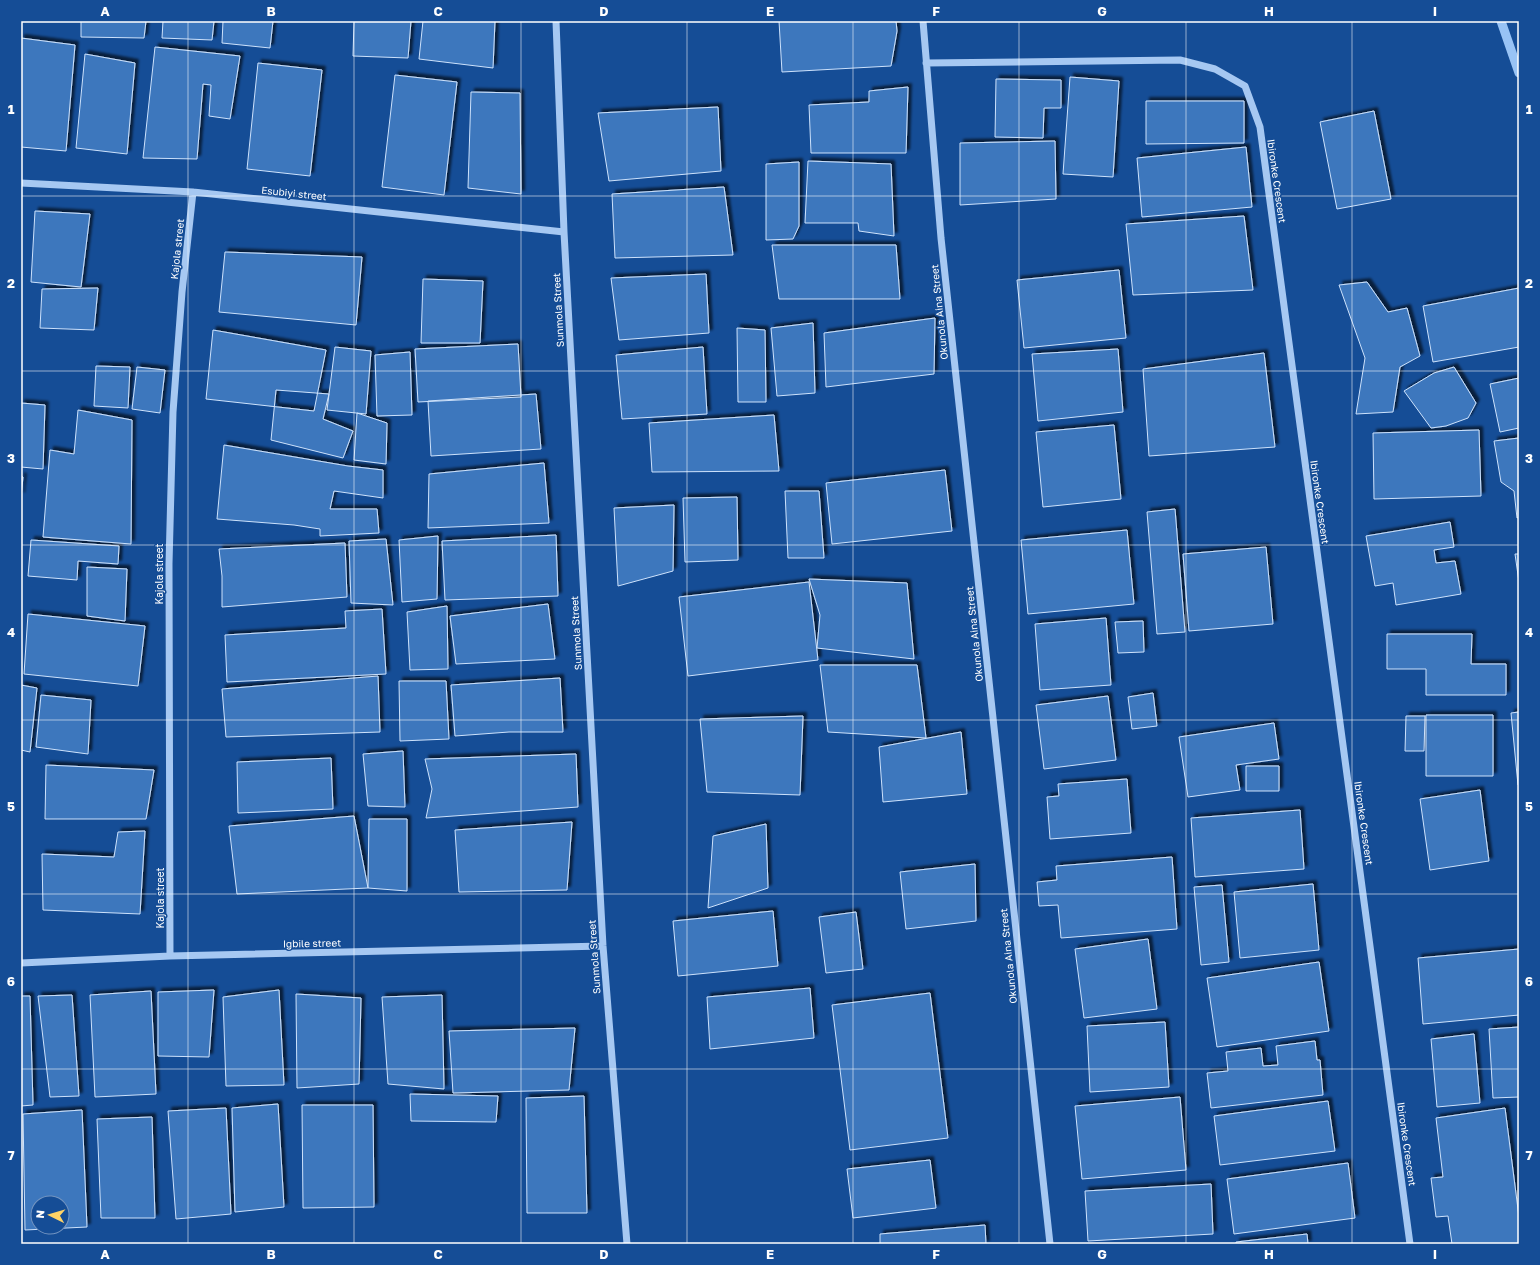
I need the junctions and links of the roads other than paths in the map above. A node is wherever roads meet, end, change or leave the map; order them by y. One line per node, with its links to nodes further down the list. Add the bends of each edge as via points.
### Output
1 (556, 21): 6 (street, Sunmola Street)
2 (923, 21): 3 (street, Okunola Aina Street)
3 (926, 63): 11 (street, Okunola Aina Street, via 941,238); 12 (street, Ibironke Crescent, via 1180,60 1215,69 1245,86 1260,127)
4 (21, 183): 5 (street, Esubiyi street)
5 (193, 192): 6 (street, Esubiyi street); 8 (street, Kajola street, via 172,412 169,564)
6 (564, 232): 7 (street, Sunmola Street)
7 (603, 946): 8 (street, Igbile street); 10 (street, Sunmola Street)
8 (170, 956): 9 (street, Igbile street)
9 (21, 963)
10 (627, 1244)
11 (1050, 1244)
12 (1410, 1244)

